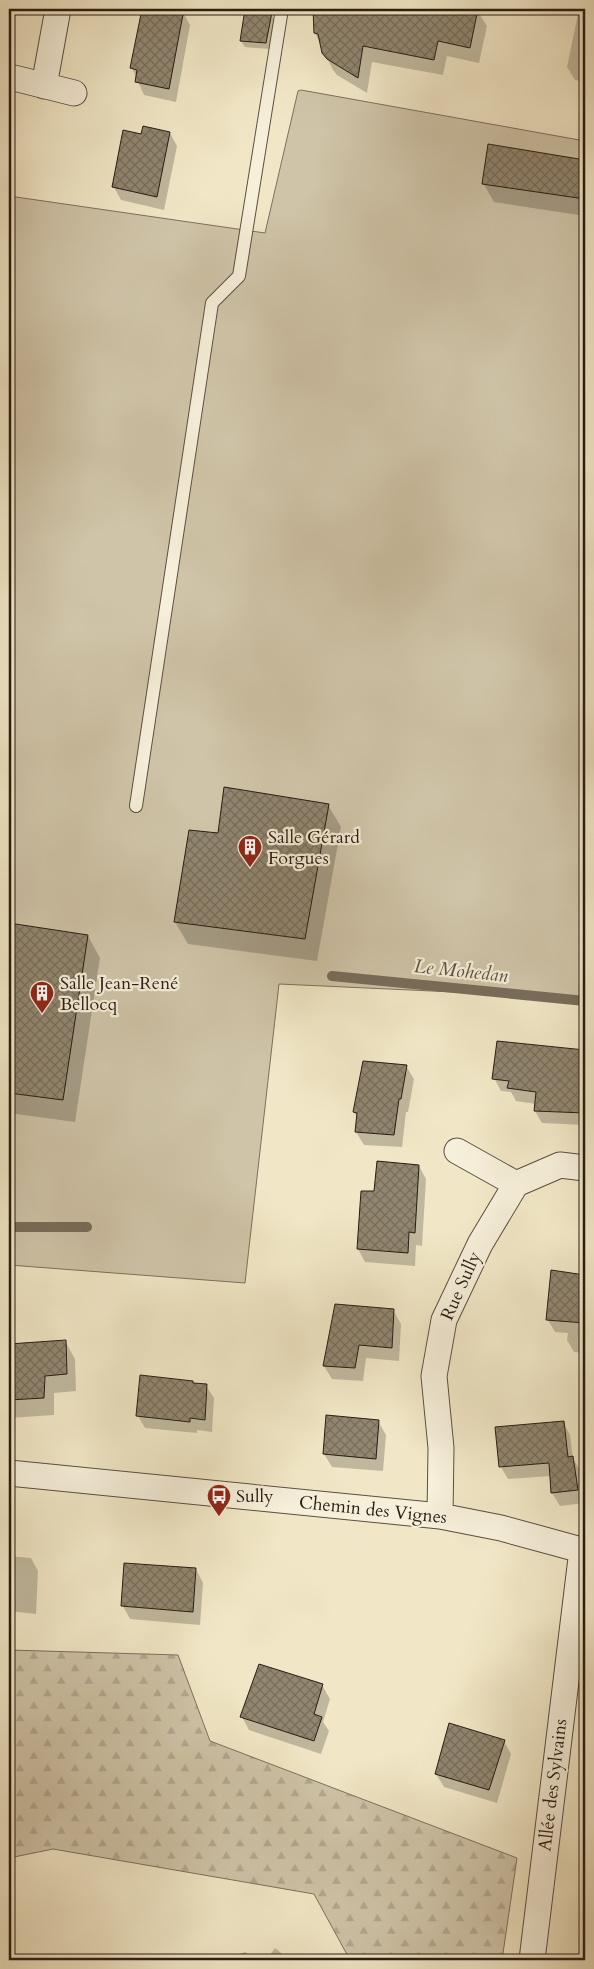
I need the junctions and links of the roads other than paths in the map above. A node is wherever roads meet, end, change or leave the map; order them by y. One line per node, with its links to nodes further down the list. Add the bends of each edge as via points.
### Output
1 (58, 9): 4 (street)
2 (282, 9): 6 (lane, via 239,276 212,303)
3 (14, 78): 4 (street)
4 (44, 86): 5 (street)
5 (74, 93)
6 (136, 806)
7 (456, 1151): 9 (street)
8 (585, 1168): 9 (street, via 560,1165)
9 (516, 1184): 11 (street, Rue Sully, via 480,1244 444,1320 434,1376 441,1448)
10 (9, 1473): 11 (street, Chemin des Vignes)
11 (440, 1516): 12 (street, Chemin des Vignes)
12 (584, 1550): 13 (street, Allée des Sylvains)
13 (532, 1960)

